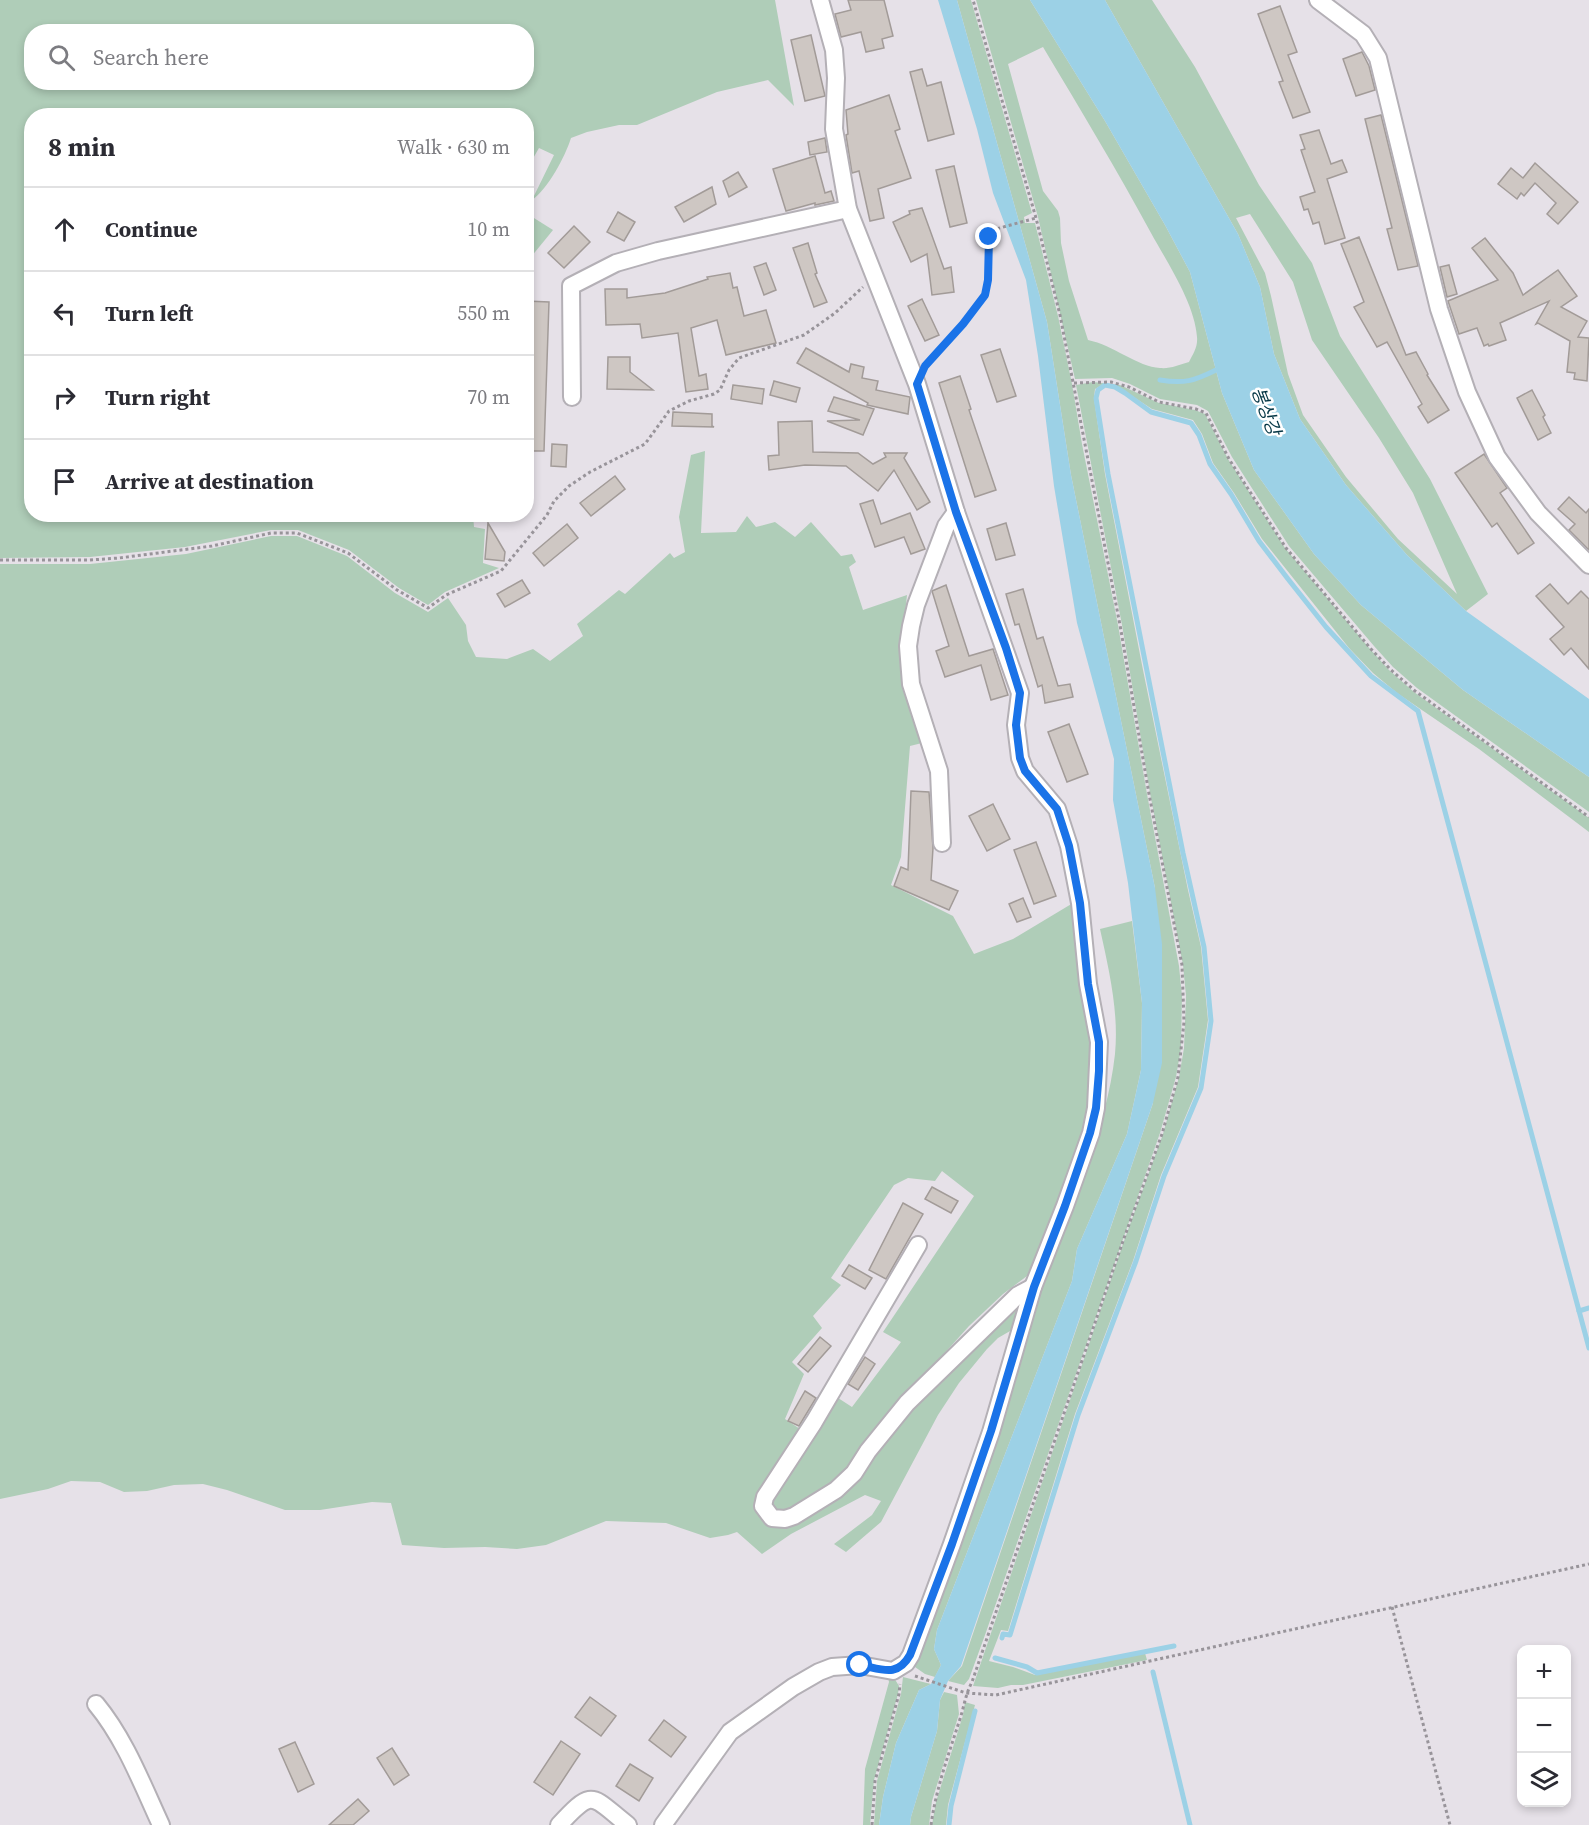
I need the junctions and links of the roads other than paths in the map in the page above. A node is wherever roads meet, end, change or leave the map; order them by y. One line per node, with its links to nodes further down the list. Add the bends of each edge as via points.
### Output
1 (820, 0): 3 (street, via 834,50 834,129)
2 (1318, 0): 6 (street, via 1363,34 1378,58 1439,309 1467,392 1497,457 1538,513)
3 (848, 209): 4 (street, via 658,251 616,263 571,286); 5 (street, via 917,384)
4 (572, 397)
5 (956, 512): 7 (street, via 946,526 916,605 909,646 914,694 939,771); 9 (street, via 1020,693 1016,725 1020,758 1025,771 1057,809 1069,846 1099,1042 1096,1108 1090,1133)
6 (1589, 565)
7 (942, 843)
8 (918, 1245): 9 (street, via 765,1497 763,1506 772,1518 794,1516 836,1490 854,1473 907,1403 1018,1295)
9 (1034, 1287): 14 (street, via 991,1431 906,1663 892,1671 852,1664 832,1667 793,1687 730,1732)
10 (96, 1704): 11 (street, via 124,1746)
11 (161, 1825)
12 (559, 1825): 13 (street, via 589,1799 599,1802)
13 (628, 1825)
14 (663, 1825)

